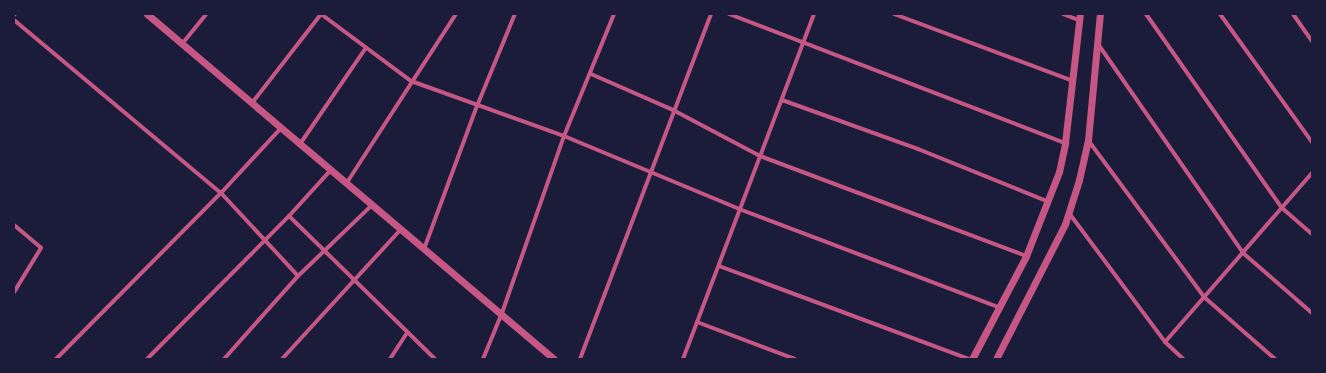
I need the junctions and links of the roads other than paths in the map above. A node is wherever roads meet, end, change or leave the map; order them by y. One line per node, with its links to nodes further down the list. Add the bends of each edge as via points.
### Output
1 (147, 14): 20 (street)
2 (206, 14): 20 (street)
3 (321, 14): 22 (street); 27 (street)
4 (456, 14): 25 (street)
5 (515, 14): 28 (street)
6 (614, 14): 23 (street)
7 (711, 14): 29 (street)
8 (728, 14): 19 (street)
9 (814, 14): 19 (street)
10 (894, 14): 24 (street)
11 (1064, 14): 16 (street)
12 (1100, 14): 21 (street)
13 (1146, 14): 44 (street)
14 (1220, 14): 34 (street)
15 (1293, 14): 18 (street)
16 (1080, 17): 24 (street)
17 (14, 20): 41 (street)
18 (1312, 41)
19 (804, 42): 26 (street); 33 (street)
20 (182, 44): 27 (street)
21 (1097, 44): 32 (street); 54 (street)
22 (365, 49): 25 (street); 35 (street)
23 (591, 74): 29 (street); 31 (street)
24 (1073, 81): 33 (street)
25 (411, 82): 28 (street); 40 (street)
26 (782, 100): 36 (street); 42 (street, via 918,149)
27 (251, 103): 30 (street)
28 (477, 106): 31 (street); 52 (street)
29 (673, 110): 36 (street); 37 (street)
30 (281, 128): 35 (street); 41 (street)
31 (564, 136): 37 (street); 62 (street)
32 (1088, 140): 46 (street); 60 (street)
33 (1065, 142): 42 (street)
34 (1312, 142)
35 (300, 144): 38 (street)
36 (760, 156): 45 (street); 55 (street)
37 (650, 170): 45 (street); 75 (street)
38 (330, 171): 40 (street); 47 (street)
39 (1312, 173): 44 (street)
40 (346, 184): 43 (street)
41 (221, 193): 51 (street); 68 (street)
42 (1049, 202): 55 (street)
43 (371, 206): 49 (street); 53 (street)
44 (1282, 208): 50 (street); 54 (street)
45 (739, 209): 56 (street); 61 (street)
46 (1069, 213): 66 (street); 80 (street)
47 (289, 216): 51 (street); 53 (street)
48 (14, 225): 59 (street, via 41,248)
49 (400, 230): 52 (street); 58 (street)
50 (1312, 234)
51 (264, 240): 57 (street); 69 (street)
52 (424, 249): 62 (street)
53 (324, 251): 57 (street); 58 (street)
54 (1243, 253): 60 (street); 63 (street)
55 (1026, 256): 61 (street)
56 (719, 266): 64 (street); 78 (street)
57 (298, 276): 70 (street)
58 (353, 281): 65 (street); 71 (street)
59 (14, 292)
60 (1204, 297): 66 (street); 82 (street)
61 (1000, 308): 79 (street)
62 (502, 313): 73 (street); 74 (street)
63 (1312, 313)
64 (697, 322): 76 (street); 77 (street)
65 (407, 333): 67 (street); 72 (street)
66 (1165, 342): 81 (street)
67 (433, 358)
68 (56, 359)
69 (147, 359)
70 (224, 359)
71 (282, 359)
72 (390, 359)
73 (483, 359)
74 (554, 359)
75 (580, 359)
76 (683, 359)
77 (795, 359)
78 (969, 359)
79 (972, 359)
80 (996, 359)
81 (1183, 359)
82 (1275, 359)

